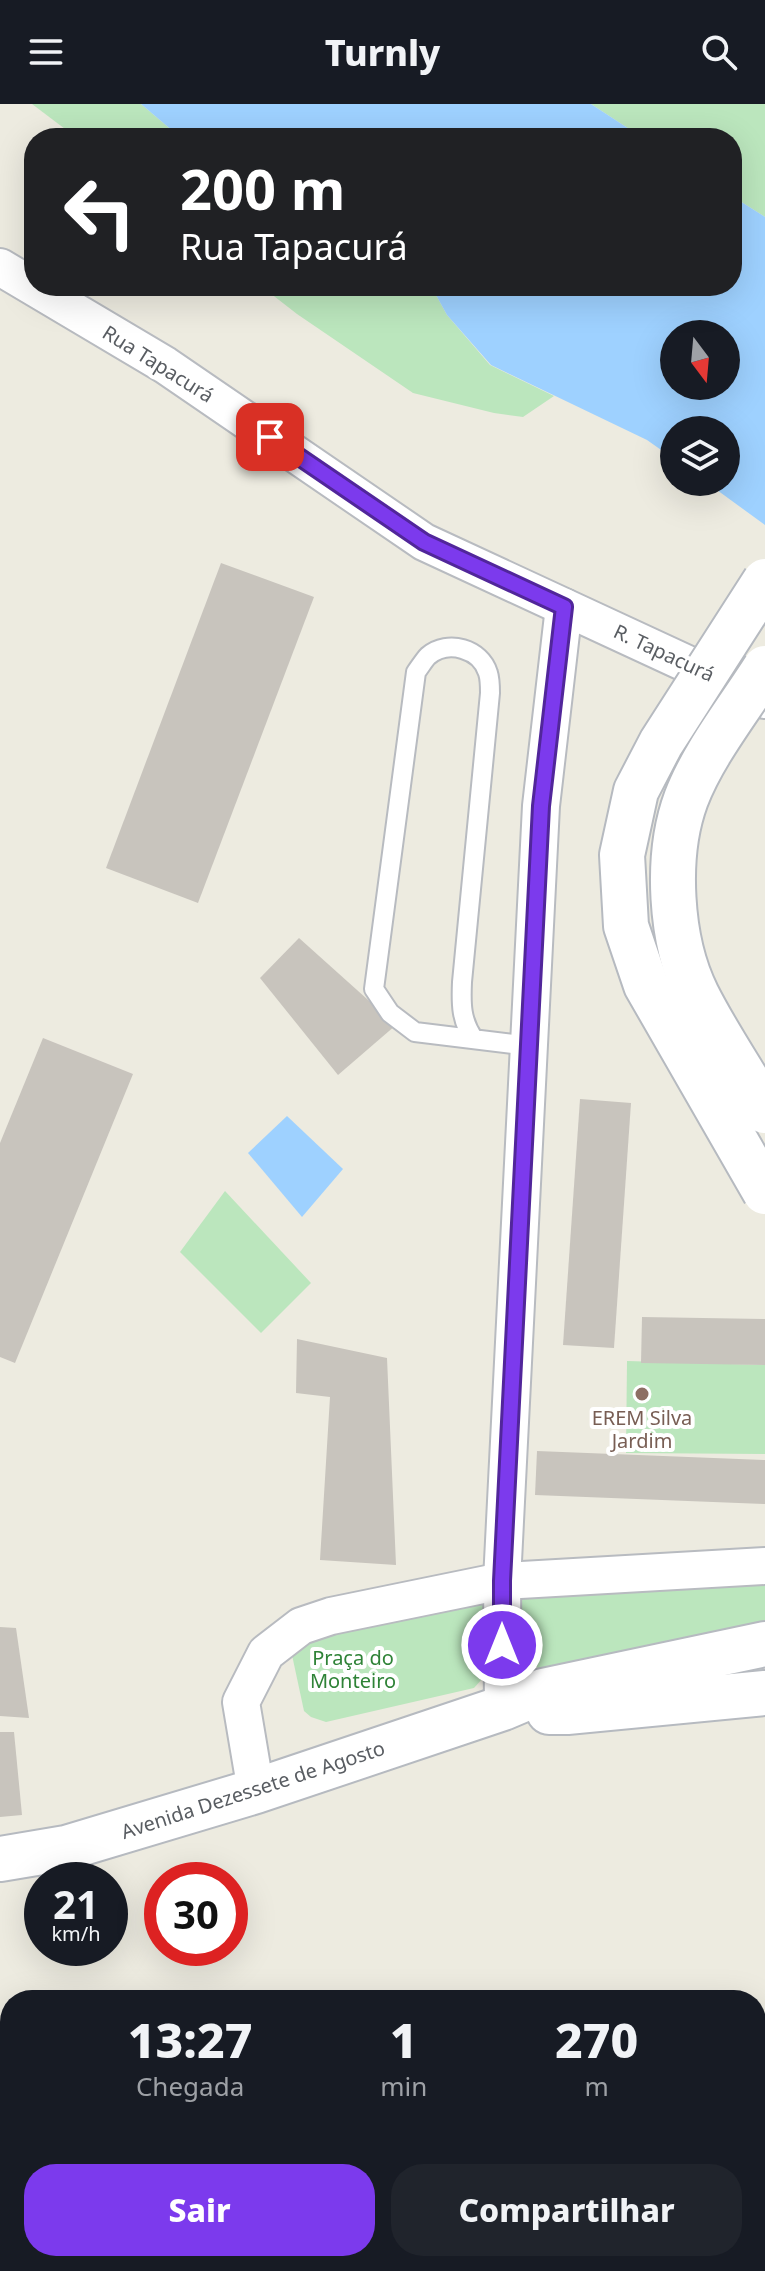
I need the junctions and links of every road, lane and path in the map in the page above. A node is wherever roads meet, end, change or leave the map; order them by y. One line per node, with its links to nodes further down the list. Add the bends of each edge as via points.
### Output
1 (32, 296): 3 (street, Rua Tapacurá, via 165,365 424,542)
2 (765, 581): 9 (street, bridge, via 661,743 636,791 622,855 626,926 646,985)
3 (564, 607): 5 (street, R. Tapacurá); 7 (street, via 541,806)
4 (765, 668): 8 (street, bridge, via 686,799 673,864 676,935 696,993)
5 (765, 700)
6 (474, 1039): 6 (lane, via 461,1007 462,982 490,693 479,657 444,648 429,655 416,672 374,989 390,1013 415,1032); 7 (lane)
7 (530, 1046): 11 (street)
8 (765, 1111)
9 (765, 1192)
10 (765, 1566): 11 (street)
11 (502, 1581): 14 (street); 15 (street, via 331,1616 284,1637 266,1653 241,1702)
12 (765, 1644): 14 (street, Avenida Dezessete de Agosto, via 543,1691)
13 (765, 1693): 14 (street, Avenida Dezessete de Agosto, via 567,1712)
14 (503, 1708): 15 (street, Avenida Dezessete de Agosto)
15 (256, 1791): 16 (street, Avenida Dezessete de Agosto, via 66,1848)
16 (0, 1859)

